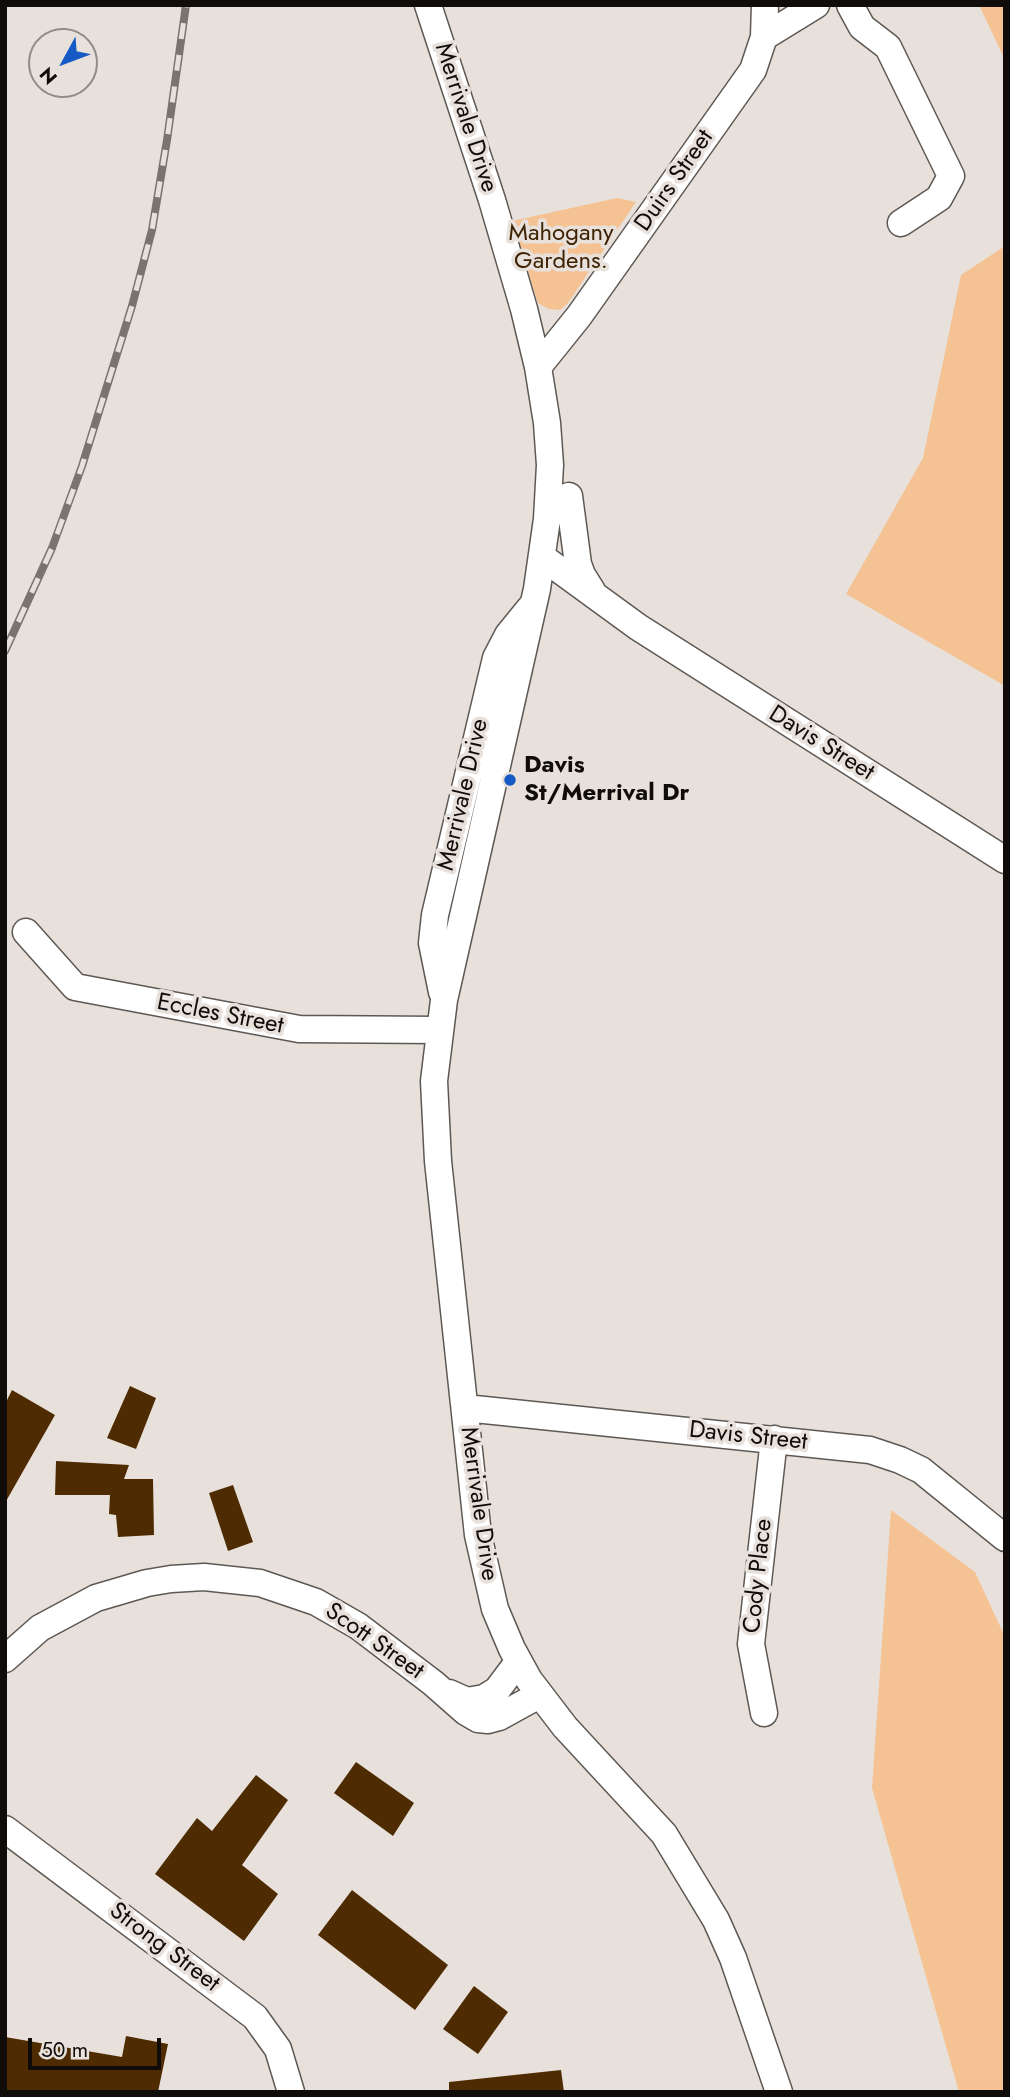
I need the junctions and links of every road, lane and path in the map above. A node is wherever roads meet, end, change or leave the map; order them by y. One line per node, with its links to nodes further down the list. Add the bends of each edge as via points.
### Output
1 (428, 5): 7 (street, Merrivale Drive, via 492,200)
2 (765, 5): 5 (street, Duirs Street)
3 (816, 5): 5 (street)
4 (850, 5): 6 (street, via 862,27 888,47 951,176 939,198)
5 (764, 37): 7 (street, Duirs Street, via 753,70)
6 (901, 223)
7 (538, 368): 9 (street, Merrivale Drive, via 550,465)
8 (569, 496): 11 (street, via 578,564)
9 (542, 557): 10 (street, Merrivale Drive); 11 (street, Davis Street)
10 (536, 596): 12 (street, Davis Street, via 563,593); 15 (street, Merrivale Drive)
11 (598, 598): 12 (street, Davis Street)
12 (638, 627): 13 (street, Davis Street)
13 (1005, 860)
14 (26, 932): 15 (street, Eccles Street, via 75,987 299,1029)
15 (440, 1030): 16 (street, Merrivale Drive, via 434,1081 436,1133)
16 (465, 1408): 17 (street, Davis Street); 20 (street, Merrivale Drive, via 480,1546 495,1609)
17 (774, 1439): 18 (street, Davis Street, via 870,1450 900,1460 940,1484); 23 (street, Cody Place, via 751,1644)
18 (1005, 1538)
19 (5, 1659): 21 (street, Scott Street, via 40,1628 96,1598 171,1578 204,1577 260,1583 316,1602 358,1626)
20 (518, 1662): 21 (street, Scott Street, via 497,1690 479,1700 458,1698); 22 (street, Merrivale Drive)
21 (433, 1683): 22 (street, Scott Street, via 478,1719 516,1710)
22 (539, 1695): 26 (street, Merrivale Drive, via 664,1833 682,1861 733,1958)
23 (764, 1713)
24 (5, 1829): 25 (street, Strong Street, via 255,2017 278,2049)
25 (291, 2092)
26 (779, 2092)

